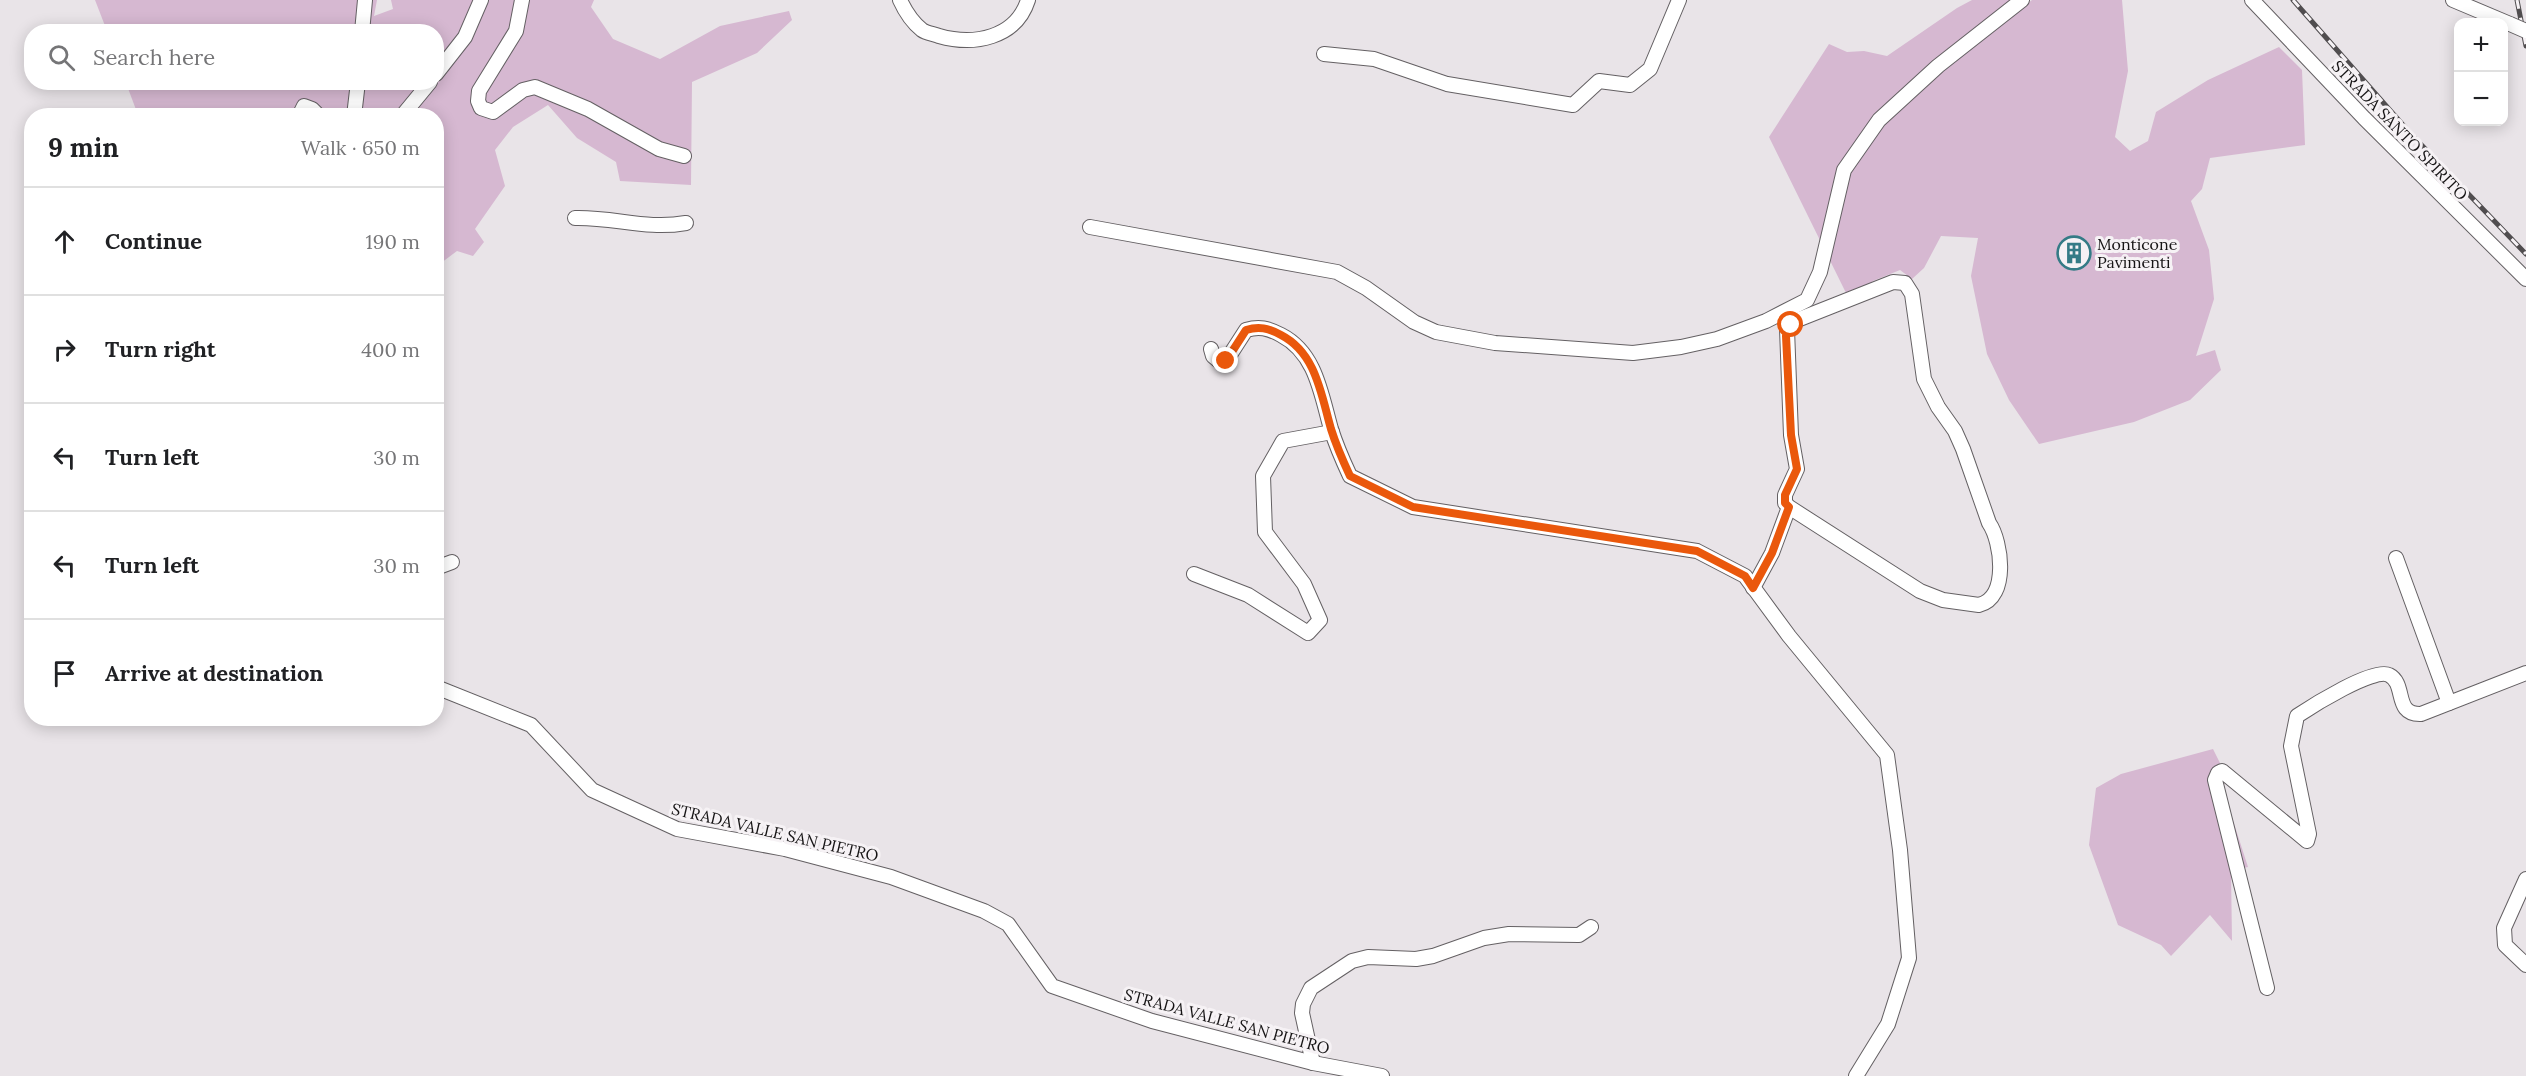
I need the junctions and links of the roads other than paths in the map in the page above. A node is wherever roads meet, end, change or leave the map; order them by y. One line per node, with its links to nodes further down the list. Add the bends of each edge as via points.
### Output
1 (365, 0): 11 (street)
2 (481, 0): 14 (street, via 465,37)
3 (522, 0): 19 (street, via 516,31 479,92 481,108 493,112 523,90 535,87 588,109 659,149)
4 (900, 0): 5 (street, via 923,32 977,40 1012,27)
5 (1028, 0)
6 (1679, 0): 13 (street, via 1650,69 1630,85 1599,81 1573,105 1447,84 1374,59)
7 (2022, 0): 24 (street, via 1938,66 1879,120 1844,170 1812,293 1807,300)
8 (2253, 0): 23 (street, STRADA SANTO SPIRITO, via 2364,118)
9 (2453, 0): 10 (street)
10 (2486, 7): 12 (street, bridge)
11 (363, 24)
12 (2526, 31)
13 (1324, 54)
14 (444, 64)
15 (357, 90): 17 (street)
16 (423, 90): 18 (street)
17 (355, 108)
18 (409, 108)
19 (684, 156)
20 (575, 218): 21 (street, via 650,227)
21 (686, 224)
22 (1089, 227): 24 (street, via 1337,272 1414,322 1450,336 1495,343 1633,353 1717,339)
23 (2526, 279)
24 (1768, 320): 25 (street)
25 (1786, 334): 28 (street, via 1791,435 1797,469 1785,495); 28 (street, via 1788,326 1797,321 1882,286 1898,281 1908,285 1915,307 1924,379 1963,448 1995,533 2000,563 1997,588 1990,600 1979,605 1931,596)
26 (1211, 350): 27 (street, via 1219,361 1226,361 1239,337 1256,327 1291,340 1314,371)
27 (1332, 432): 32 (street, via 1283,441 1263,476 1265,532 1304,584 1320,620 1308,633 1248,595); 33 (street, via 1350,476 1413,507 1697,551 1745,576)
28 (1789, 507): 33 (street, via 1772,553)
29 (2396, 558): 36 (street)
30 (452, 562): 31 (street)
31 (444, 565)
32 (1194, 574)
33 (1753, 588): 43 (street, via 1887,755 1909,958 1888,1024)
34 (2526, 673): 36 (street)
35 (444, 690): 41 (street, STRADA VALLE SAN PIETRO, via 531,725 592,790 677,829 828,860 891,877 984,911 1008,924 1052,987 1152,1021)
36 (2449, 704): 40 (street, via 2412,714 2406,710 2395,681 2381,673 2335,692 2297,716 2291,746 2309,834 2307,841 2222,771 2218,773 2215,780)
37 (2526, 879): 39 (street, via 2504,928 2505,945)
38 (1591, 927): 41 (street, via 1579,935 1509,934 1484,938 1416,959 1368,957 1352,961 1311,988 1303,1004)
39 (2526, 965)
40 (2267, 988)
41 (1313, 1063): 42 (street, STRADA VALLE SAN PIETRO)
42 (1382, 1076)
43 (1856, 1076)

